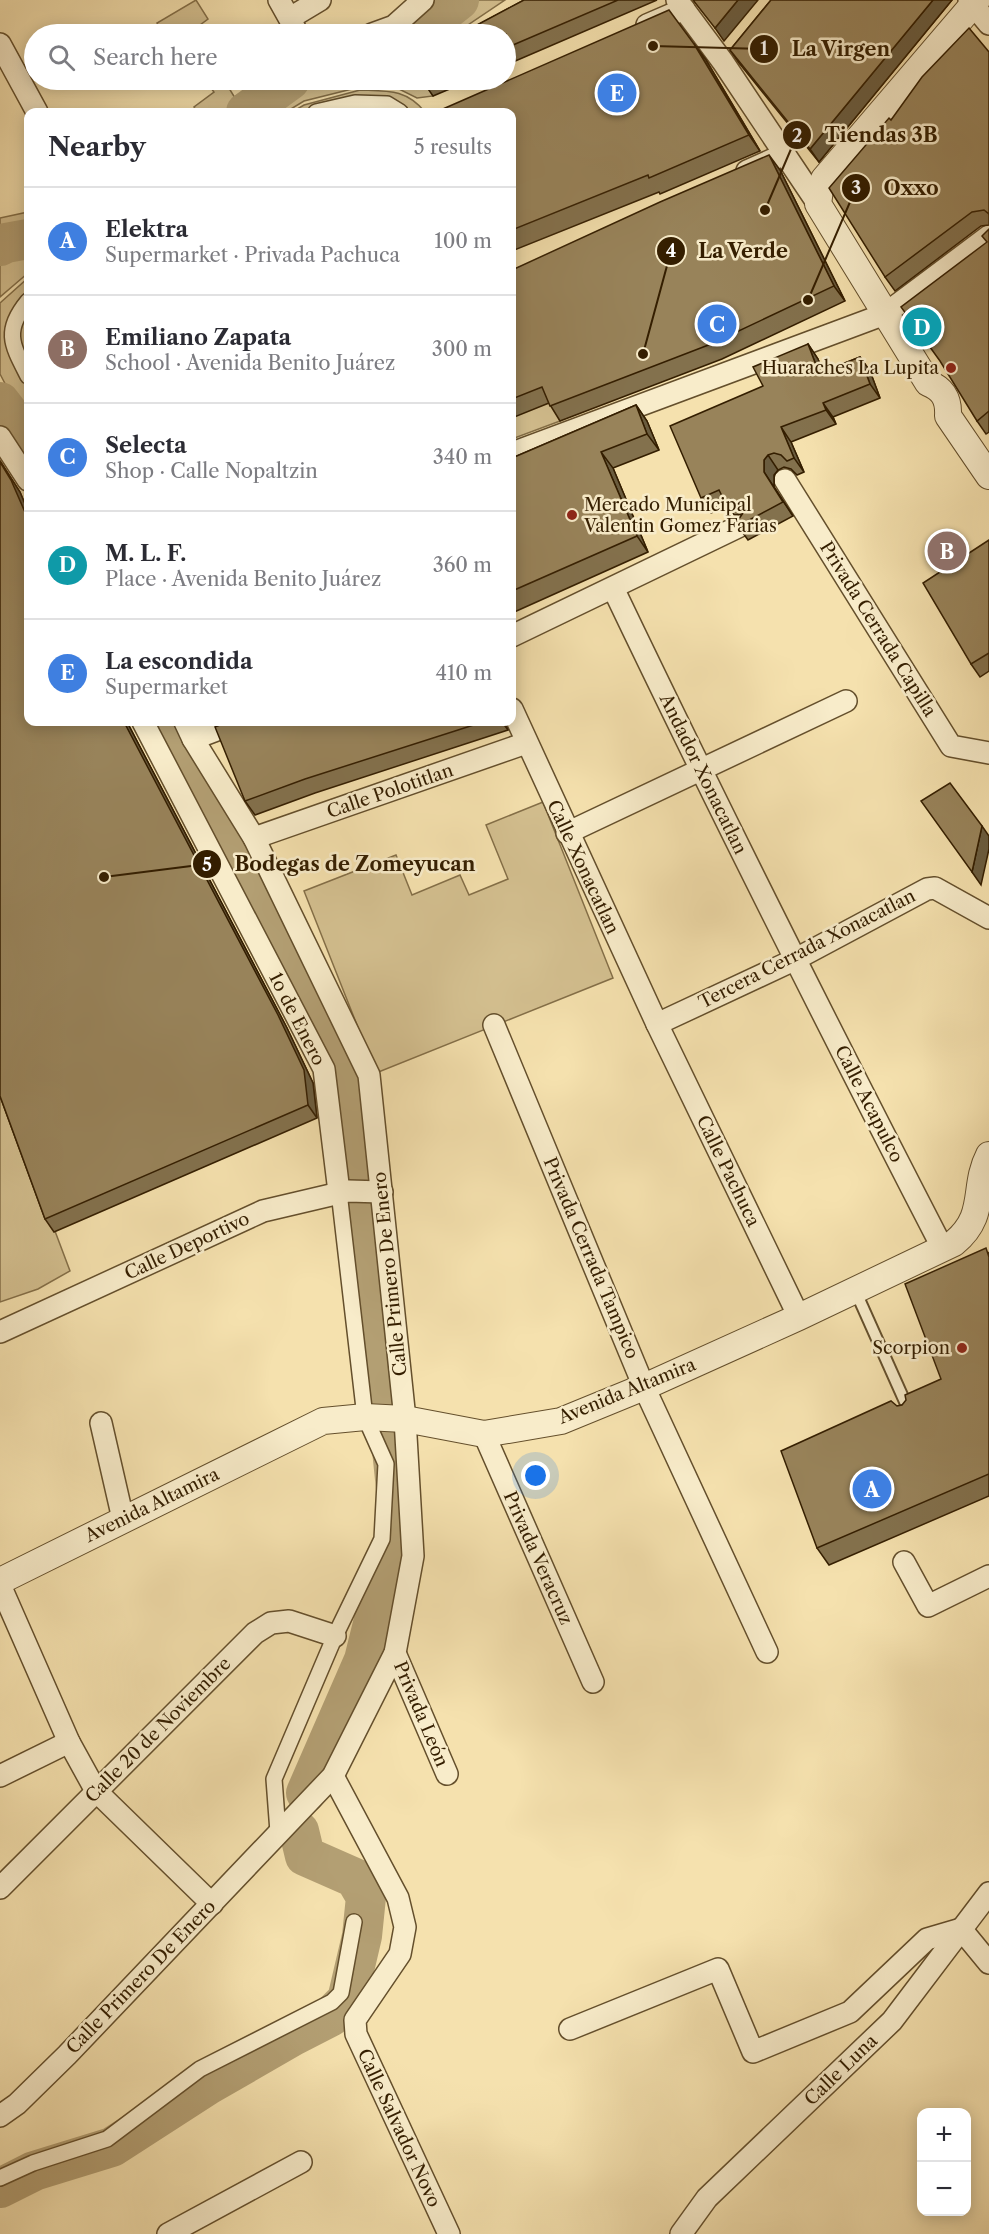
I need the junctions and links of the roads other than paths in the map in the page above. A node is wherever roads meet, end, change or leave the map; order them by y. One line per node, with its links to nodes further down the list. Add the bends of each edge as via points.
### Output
1 (279, 0): 6 (street)
2 (320, 0): 7 (street)
3 (423, 0): 8 (street)
4 (680, 4): 9 (street); 12 (street)
5 (977, 7): 20 (street, via 824,179)
6 (293, 24)
7 (296, 24)
8 (396, 24)
9 (624, 35)
10 (0, 44): 13 (street)
11 (738, 45): 12 (street)
12 (723, 62): 18 (street)
13 (24, 88)
14 (25, 90): 15 (street)
15 (35, 108)
16 (336, 108): 17 (street, via 387,104)
17 (394, 108)
18 (785, 154): 19 (street); 20 (street)
19 (725, 180)
20 (818, 204): 23 (street)
21 (989, 236): 23 (street)
22 (24, 306): 24 (street, via 11,332 14,350)
23 (885, 314): 26 (street); 27 (street, via 928,383 944,394 948,416)
24 (24, 369)
25 (0, 437): 28 (street)
26 (516, 452)
27 (987, 470)
28 (24, 471)
29 (784, 480): 39 (street, Privada Cerrada Capilla, via 951,746)
30 (741, 526): 31 (street)
31 (613, 588): 32 (street); 40 (street, Andador Xonacatlan)
32 (516, 634)
33 (846, 701): 40 (street)
34 (516, 719): 38 (street, Calle Xonacatlan)
35 (145, 726): 48 (street, 1o de Enero, via 324,1069)
36 (214, 726): 37 (street)
37 (189, 730): 42 (street, Calle Primero De Enero)
38 (526, 743): 41 (street, Calle Xonacatlan); 42 (street, Calle Polotitlan)
39 (989, 753)
40 (700, 771): 41 (street); 44 (street, Andador Xonacatlan)
41 (567, 833): 45 (street, Calle Xonacatlan)
42 (254, 838): 49 (street, Calle Primero De Enero, via 369,1075)
43 (989, 918): 44 (street, Tercera Cerrada Xonacatlan, via 935,888 927,889)
44 (794, 960): 45 (street, Tercera Cerrada Xonacatlan); 50 (street, Calle Acapulco)
45 (657, 1024): 52 (street, Calle Pachuca)
46 (494, 1025): 54 (street, Privada Cerrada Tampico)
47 (989, 1155): 50 (street, Avenida Altamira, via 973,1221 962,1236)
48 (344, 1192): 49 (street, Calle Deportivo); 53 (street, Calle Deportivo, via 263,1211); 56 (street, 1o de Enero)
49 (378, 1192): 57 (street, Calle Primero De Enero)
50 (943, 1249): 51 (street, Avenida Altamira)
51 (854, 1290): 52 (street, Avenida Altamira); 55 (lane)
52 (799, 1317): 54 (street, Avenida Altamira)
53 (0, 1332)
54 (644, 1387): 59 (street, Avenida Altamira, via 561,1421); 65 (street, Privada Cerrada Tampico)
55 (910, 1414)
56 (365, 1417): 57 (street, Avenida Altamira); 60 (street, Avenida Altamira, via 323,1421); 64 (street, via 386,1464 382,1539)
57 (405, 1419): 59 (street, Avenida Altamira); 66 (street, Calle Primero De Enero, via 413,1556)
58 (101, 1423): 60 (street)
59 (484, 1434): 67 (street, Privada Veracruz)
60 (123, 1519): 63 (street, Avenida Altamira)
61 (904, 1562): 62 (street, via 928,1606)
62 (989, 1576)
63 (0, 1583): 68 (street)
64 (335, 1636): 72 (street, Calle 20 de Noviembre, via 289,1621 271,1623 255,1634); 73 (street, via 274,1779)
65 (767, 1652)
66 (395, 1653): 69 (street, Privada León); 71 (street, Calle Primero De Enero)
67 (593, 1682)
68 (69, 1742): 70 (street); 72 (street)
69 (447, 1774)
70 (0, 1776)
71 (333, 1776): 73 (street, Calle Primero De Enero); 85 (street, Calle Salvador Novo, via 398,1898 405,1927 400,1954 355,2020 356,2034)
72 (96, 1791): 74 (street, Calle 20 de Noviembre); 76 (street)
73 (278, 1833): 76 (street, Calle Primero De Enero)
74 (0, 1888)
75 (989, 1893): 78 (street, Calle Luna)
76 (212, 1904): 81 (street, Calle Primero De Enero, via 67,2055)
77 (354, 1922): 83 (street, via 341,1993 332,2002 200,2068 107,2139)
78 (961, 1929): 79 (street); 80 (street, via 927,1939 850,2012 753,2052 718,1969); 86 (street, Calle Luna, via 892,2021 707,2198)
79 (989, 1963)
80 (570, 2029)
81 (0, 2116)
82 (301, 2163): 84 (street)
83 (0, 2178)
84 (172, 2233)
85 (449, 2234)
86 (681, 2234)

